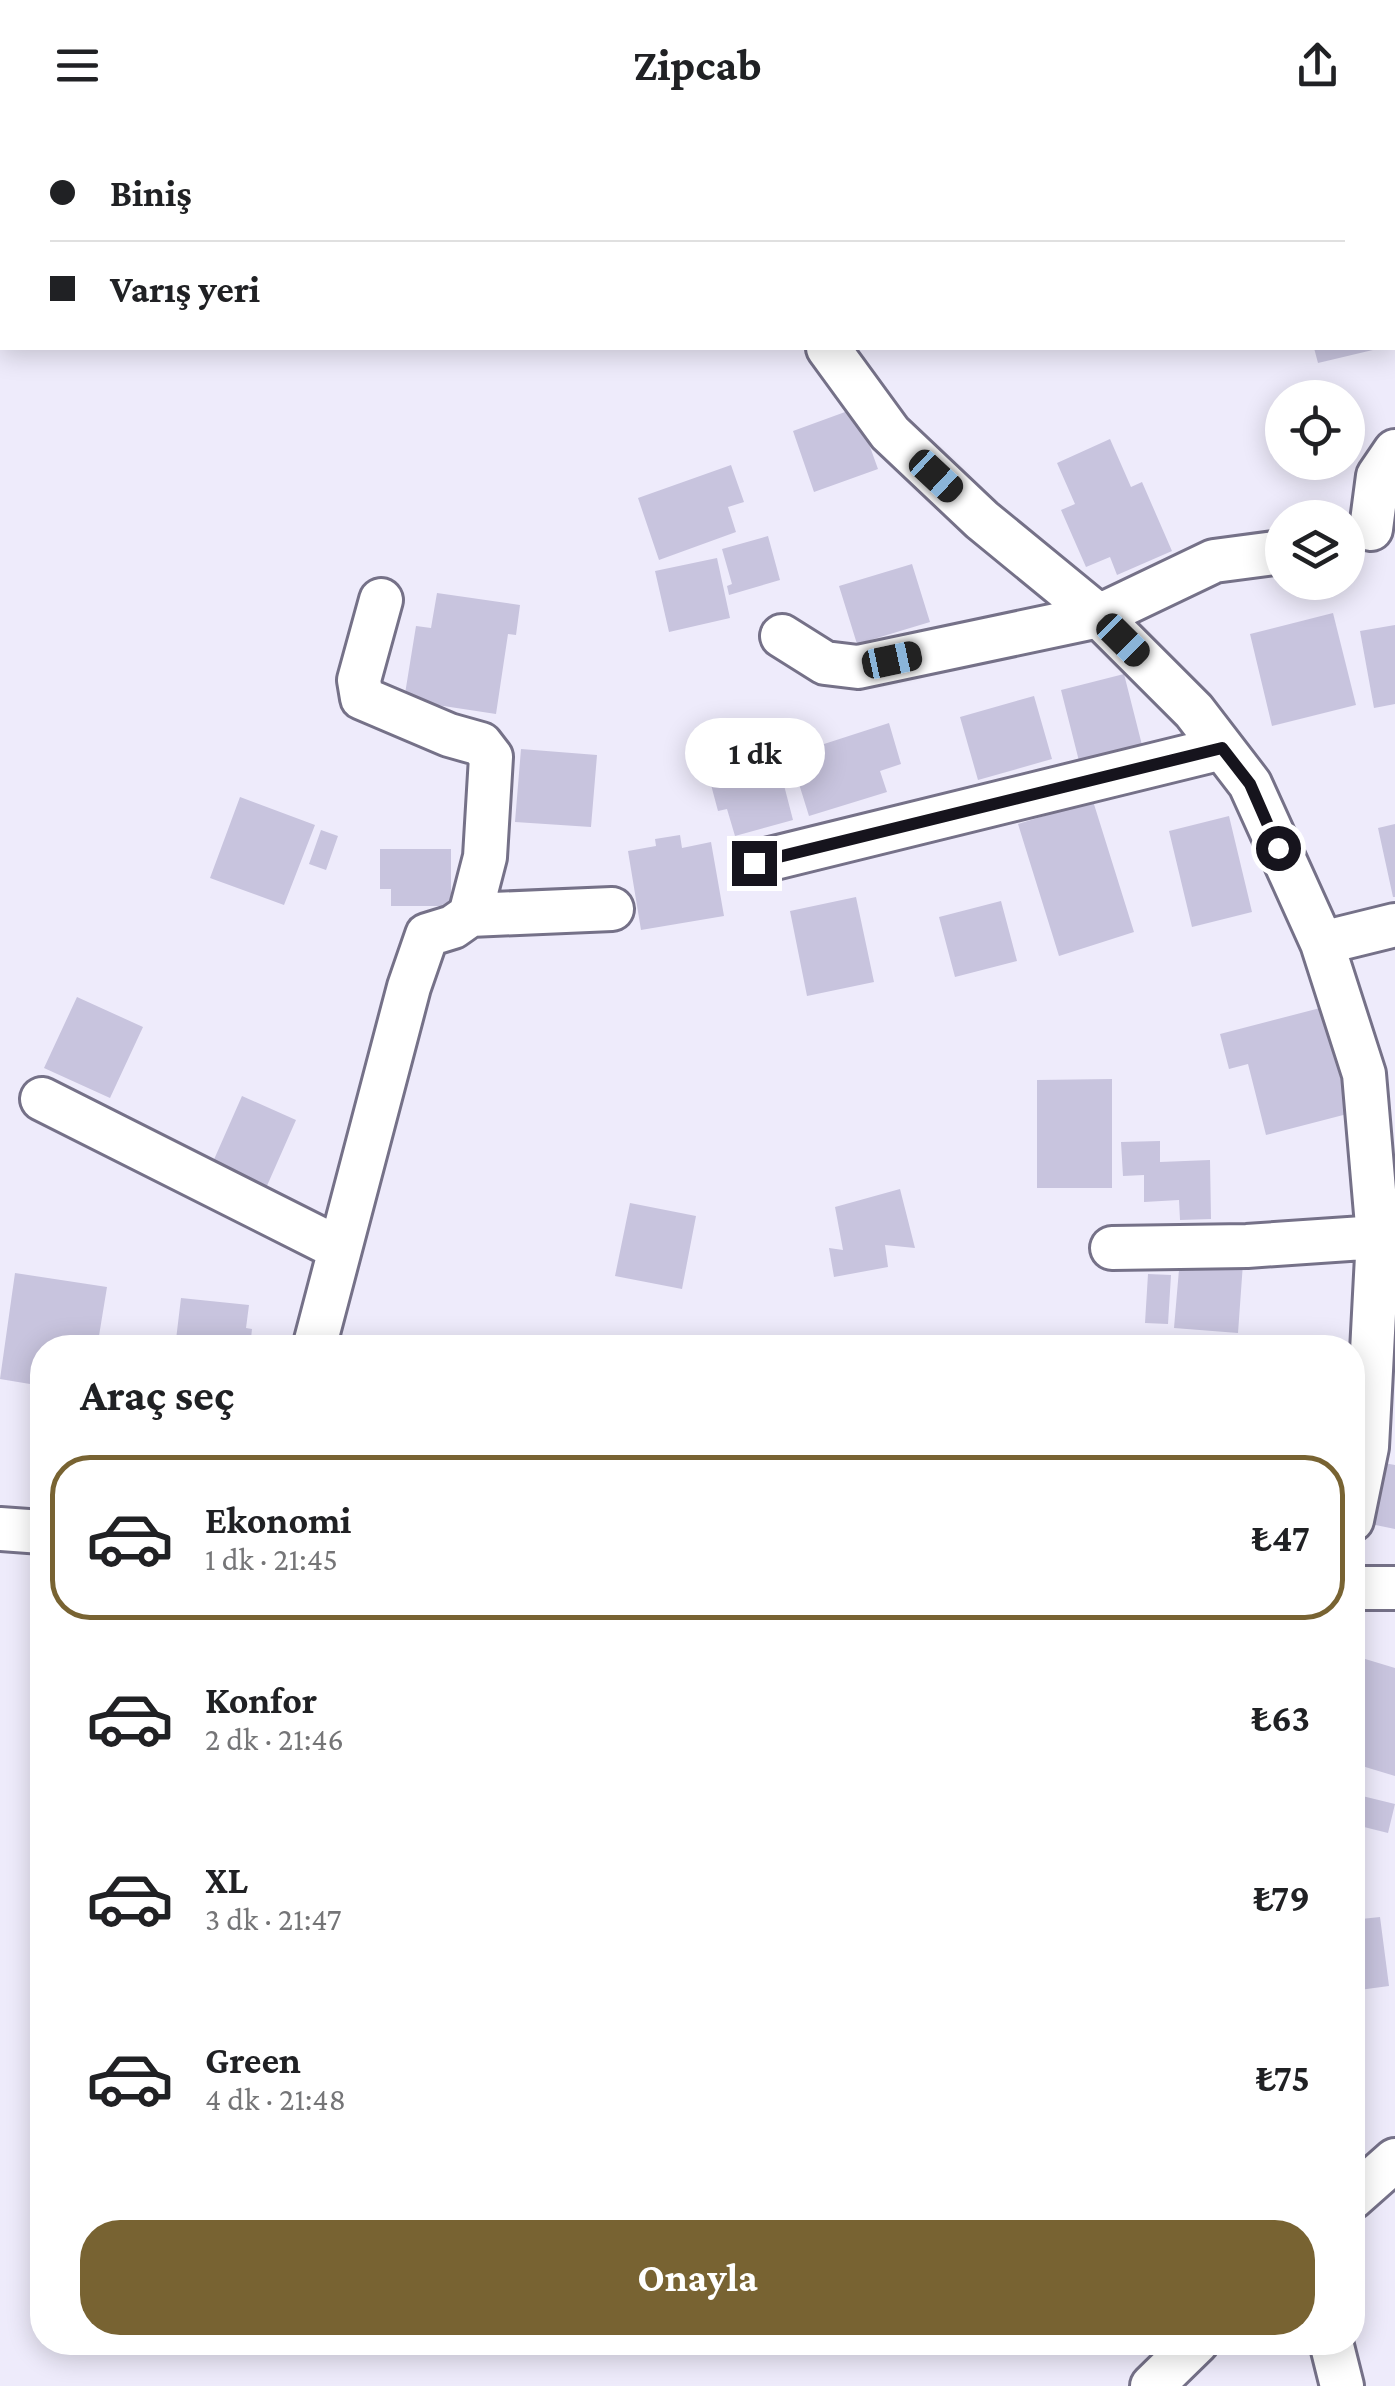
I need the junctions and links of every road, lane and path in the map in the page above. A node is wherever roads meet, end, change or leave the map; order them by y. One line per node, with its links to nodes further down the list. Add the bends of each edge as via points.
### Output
1 (829, 350): 6 (street, via 890,434)
2 (1395, 451): 3 (street, via 1378,476)
3 (1371, 529)
4 (1265, 554): 6 (street, via 1214,561)
5 (381, 600): 11 (street, via 359,680 362,698 481,744 491,758 486,857)
6 (1099, 616): 7 (street, via 858,667 825,662); 8 (street)
7 (782, 636)
8 (1222, 748): 9 (street); 13 (street, via 1250,784)
9 (754, 863)
10 (612, 909): 11 (street)
11 (470, 915): 17 (street, via 427,935)
12 (1395, 925): 13 (street)
13 (1322, 943): 15 (street, via 1364,1074)
14 (42, 1099): 17 (street)
15 (1378, 1238): 16 (street); 19 (street)
16 (1112, 1248)
17 (340, 1249): 18 (street)
18 (317, 1335)
19 (1365, 1456)
20 (0, 1529): 21 (street)
21 (30, 1531)
22 (1365, 1588): 23 (street)
23 (1395, 1588)
24 (1395, 2160): 25 (street)
25 (1365, 2187)
26 (1184, 2355): 28 (street)
27 (1334, 2355): 29 (street)
28 (1152, 2386)
29 (1342, 2386)

